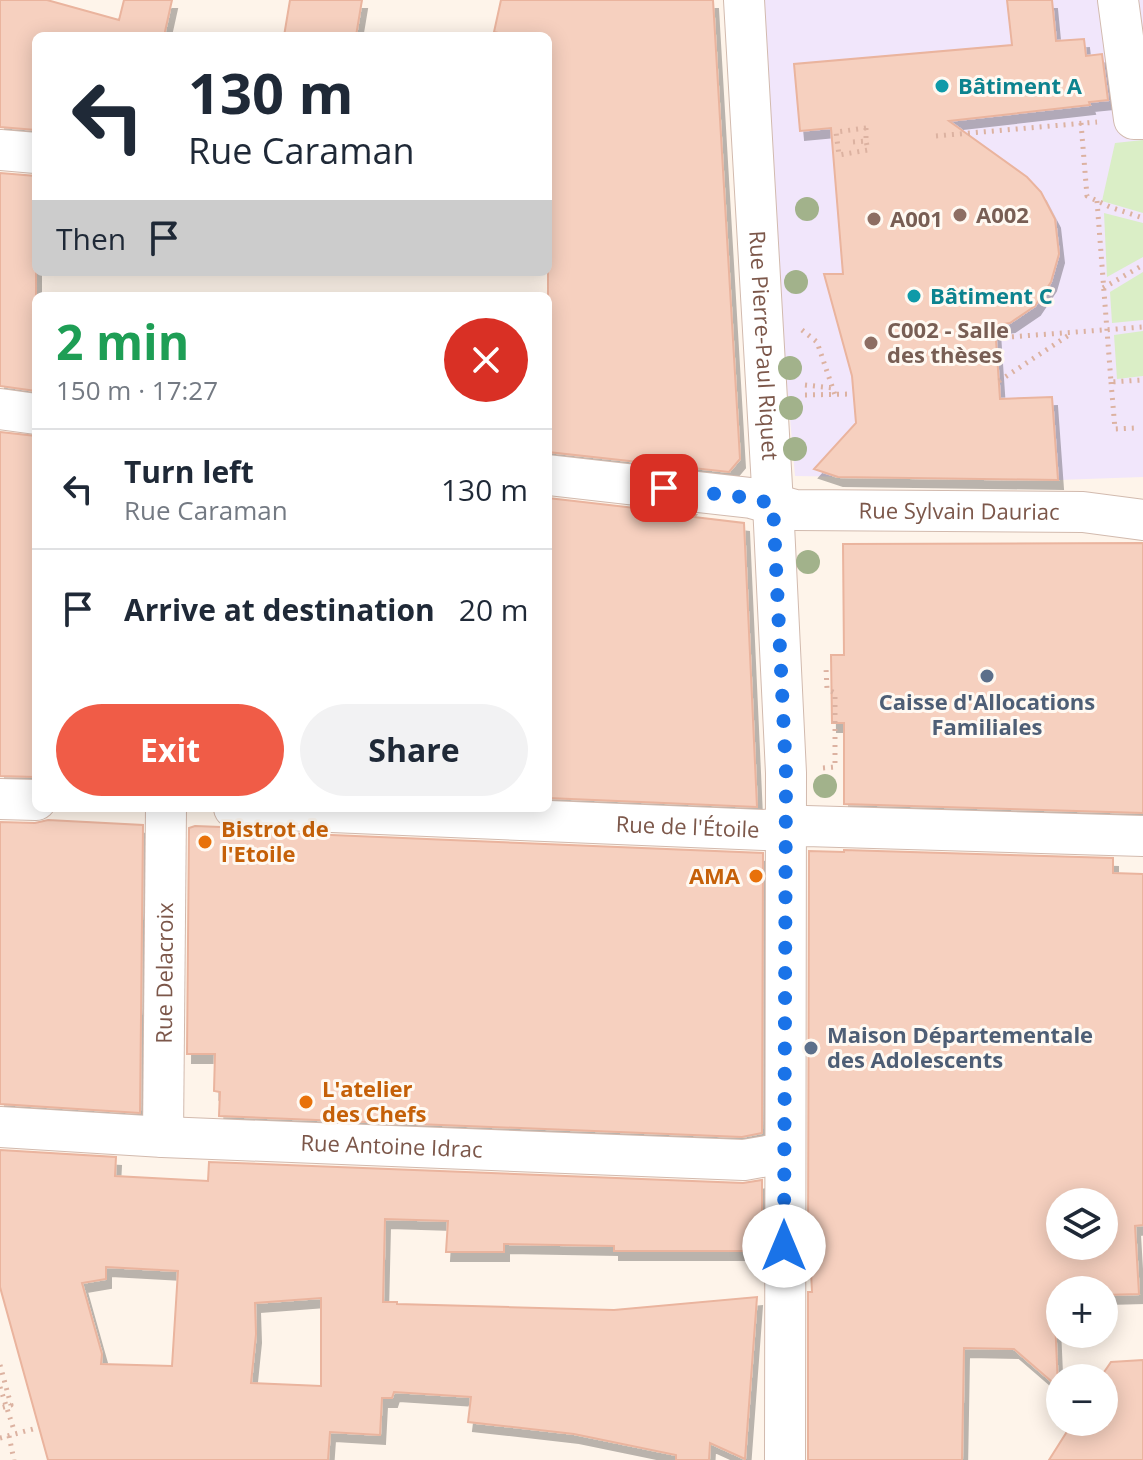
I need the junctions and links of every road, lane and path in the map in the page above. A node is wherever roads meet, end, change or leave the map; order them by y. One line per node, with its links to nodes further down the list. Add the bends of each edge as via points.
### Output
1 (744, 0): 31 (street, Rue Pierre-Paul Riquet)
2 (1099, 0): 4 (street)
3 (1118, 0): 4 (street, via 1134,119)
4 (1112, 121): 5 (path); 10 (path, via 1087,196)
5 (936, 136)
6 (866, 141): 6 (path, via 865,126 836,132 839,155 868,150); 7 (path)
7 (853, 142)
8 (0, 150): 9 (street)
9 (32, 153)
10 (1097, 201): 11 (path); 13 (path)
11 (1143, 218)
12 (1143, 265): 13 (path)
13 (1103, 288): 16 (path)
14 (793, 323): 23 (path, via 817,342)
15 (1143, 327): 16 (path)
16 (1107, 329): 17 (path); 21 (path)
17 (1074, 332): 18 (path); 20 (path)
18 (996, 338)
19 (1143, 380): 21 (path)
20 (999, 381)
21 (1111, 382): 29 (path, via 1115,429)
22 (802, 385): 23 (path)
23 (833, 388): 26 (path)
24 (852, 394): 26 (path)
25 (804, 395): 26 (path)
26 (835, 395)
27 (0, 409): 28 (street)
28 (32, 413)
29 (1135, 428)
30 (552, 475): 31 (street, Rue Sylvain Dauriac)
31 (773, 504): 32 (street, Rue Sylvain Dauriac, via 795,510 1083,512); 39 (street, Rue Pierre-Paul Riquet)
32 (1143, 520)
33 (827, 668): 34 (path, via 827,689 835,693 835,767 823,768)
34 (822, 755)
35 (0, 799): 36 (street)
36 (32, 800)
37 (166, 812): 42 (street, Rue Delacroix)
38 (330, 812): 39 (street, Rue de l'Étoile)
39 (787, 828): 40 (street, Rue de l'Étoile); 43 (street, Rue Pierre-Paul Riquet)
40 (1143, 836)
41 (0, 1127): 42 (street, Rue Antoine Idrac)
42 (163, 1137): 43 (street, Rue Antoine Idrac, via 744,1160)
43 (784, 1153): 52 (street, Rue Pierre-Paul Riquet)
44 (0, 1365): 46 (path, via 11,1405)
45 (0, 1387): 47 (path)
46 (0, 1408)
47 (13, 1427)
48 (33, 1429): 49 (path)
49 (9, 1436): 50 (path); 51 (path)
50 (0, 1438)
51 (14, 1460)
52 (785, 1460)

